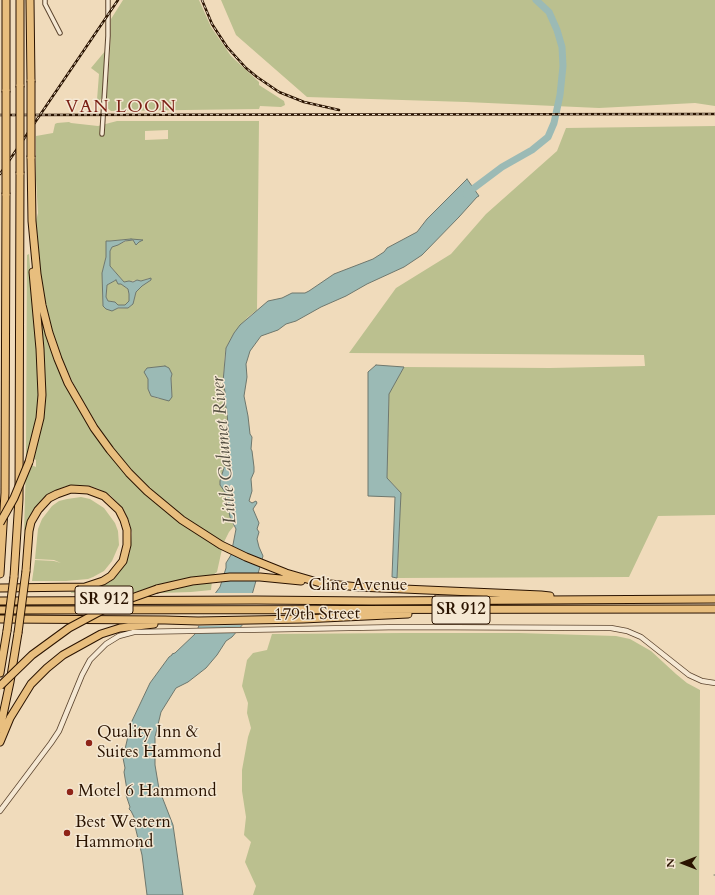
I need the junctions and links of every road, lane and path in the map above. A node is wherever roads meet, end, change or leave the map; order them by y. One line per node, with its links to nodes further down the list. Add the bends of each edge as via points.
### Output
1 (6, 0): 10 (highway, bridge, via 5,493)
2 (20, 0): 21 (highway, bridge, via 19,499 14,577)
3 (30, 0): 8 (highway, bridge)
4 (46, 0): 6 (street)
5 (108, 0): 7 (street)
6 (60, 33)
7 (102, 134)
8 (32, 221): 9 (highway, bridge, via 32,262 42,395 40,418 29,462); 11 (highway, via 37,274 49,333 63,371 82,408 110,450 147,491 182,520 221,545 272,568)
9 (0, 523)
10 (0, 574)
11 (324, 584): 14 (highway, via 358,588 541,595); 23 (highway, bridge, via 242,577 209,579 157,589 112,605 69,628 37,650)
12 (0, 588): 24 (highway, bridge, via 85,587 103,581 117,569 126,553 127,530 120,510 104,496 88,490 71,489 49,498 38,510 29,531 26,571 18,633)
13 (715, 599): 14 (highway, Cline Avenue / SR 912)
14 (566, 600): 15 (highway, Cline Avenue / SR 912)
15 (0, 601)
16 (715, 609): 18 (highway, Cline Avenue / SR 912)
17 (0, 610): 18 (highway, Cline Avenue / SR 912)
18 (449, 610): 20 (highway, via 396,615)
19 (0, 619): 20 (highway)
20 (181, 622): 25 (highway, via 120,628 101,634 63,655 31,684 10,718)
21 (0, 673)
22 (715, 683): 26 (street, 179th Street, via 693,678 647,641 632,633 615,629 402,627 134,632 100,648 90,660 59,731)
23 (0, 686)
24 (0, 729)
25 (0, 742)
26 (0, 811)

